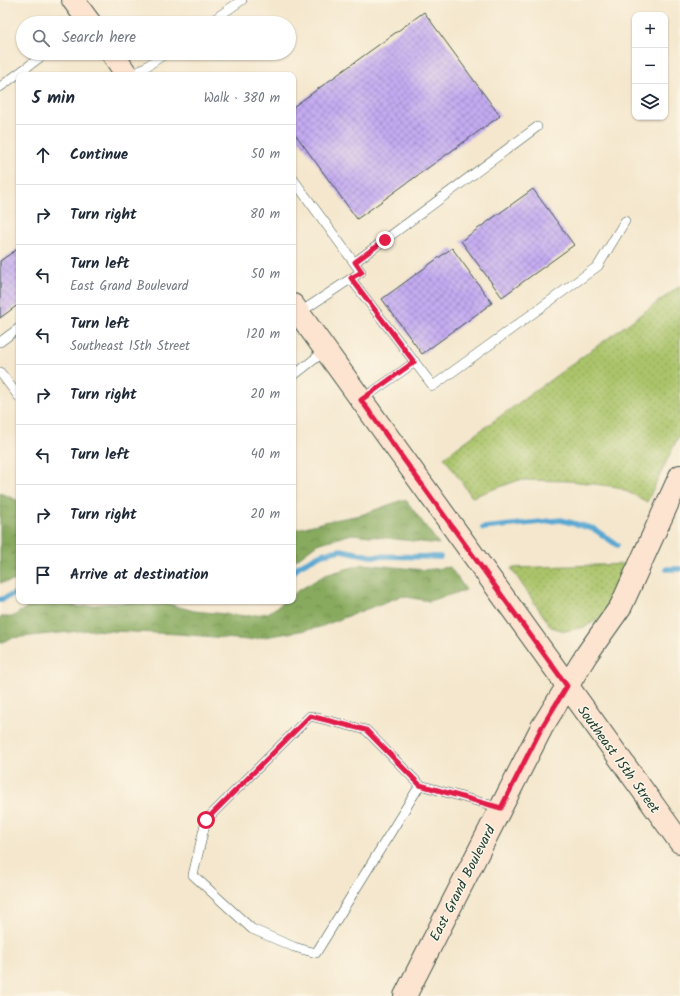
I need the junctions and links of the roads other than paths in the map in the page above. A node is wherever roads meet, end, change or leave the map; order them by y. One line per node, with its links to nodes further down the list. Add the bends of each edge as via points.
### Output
1 (73, 0): 3 (main road)
2 (242, 0): 4 (lane)
3 (84, 16)
4 (219, 16)
5 (37, 60): 8 (lane)
6 (117, 60): 9 (main road)
7 (156, 60): 10 (lane)
8 (20, 72)
9 (125, 72)
10 (138, 72)
11 (16, 75): 12 (lane)
12 (0, 87)
13 (537, 127): 16 (lane)
14 (296, 183): 16 (lane)
15 (626, 221): 22 (lane, via 598,266 433,386)
16 (355, 262): 17 (lane, via 362,272)
17 (351, 278): 18 (lane); 22 (lane)
18 (296, 309): 21 (main road, Southeast 15th Street)
19 (16, 330): 20 (lane)
20 (0, 342)
21 (326, 350): 24 (lane); 26 (main road, Southeast 15th Street)
22 (414, 362): 26 (lane)
23 (0, 372): 25 (lane)
24 (296, 374)
25 (16, 394)
26 (361, 400): 28 (main road, Southeast 15th Street)
27 (680, 476): 28 (main road, East Grand Boulevard, via 621,606)
28 (567, 686): 30 (main road, East Grand Boulevard, via 542,727); 31 (main road, Southeast 15th Street)
29 (420, 785): 29 (lane, via 316,952 294,947 252,929 193,875 206,820 310,716 366,730); 30 (lane)
30 (501, 808): 32 (main road, East Grand Boulevard)
31 (680, 842)
32 (405, 996)

